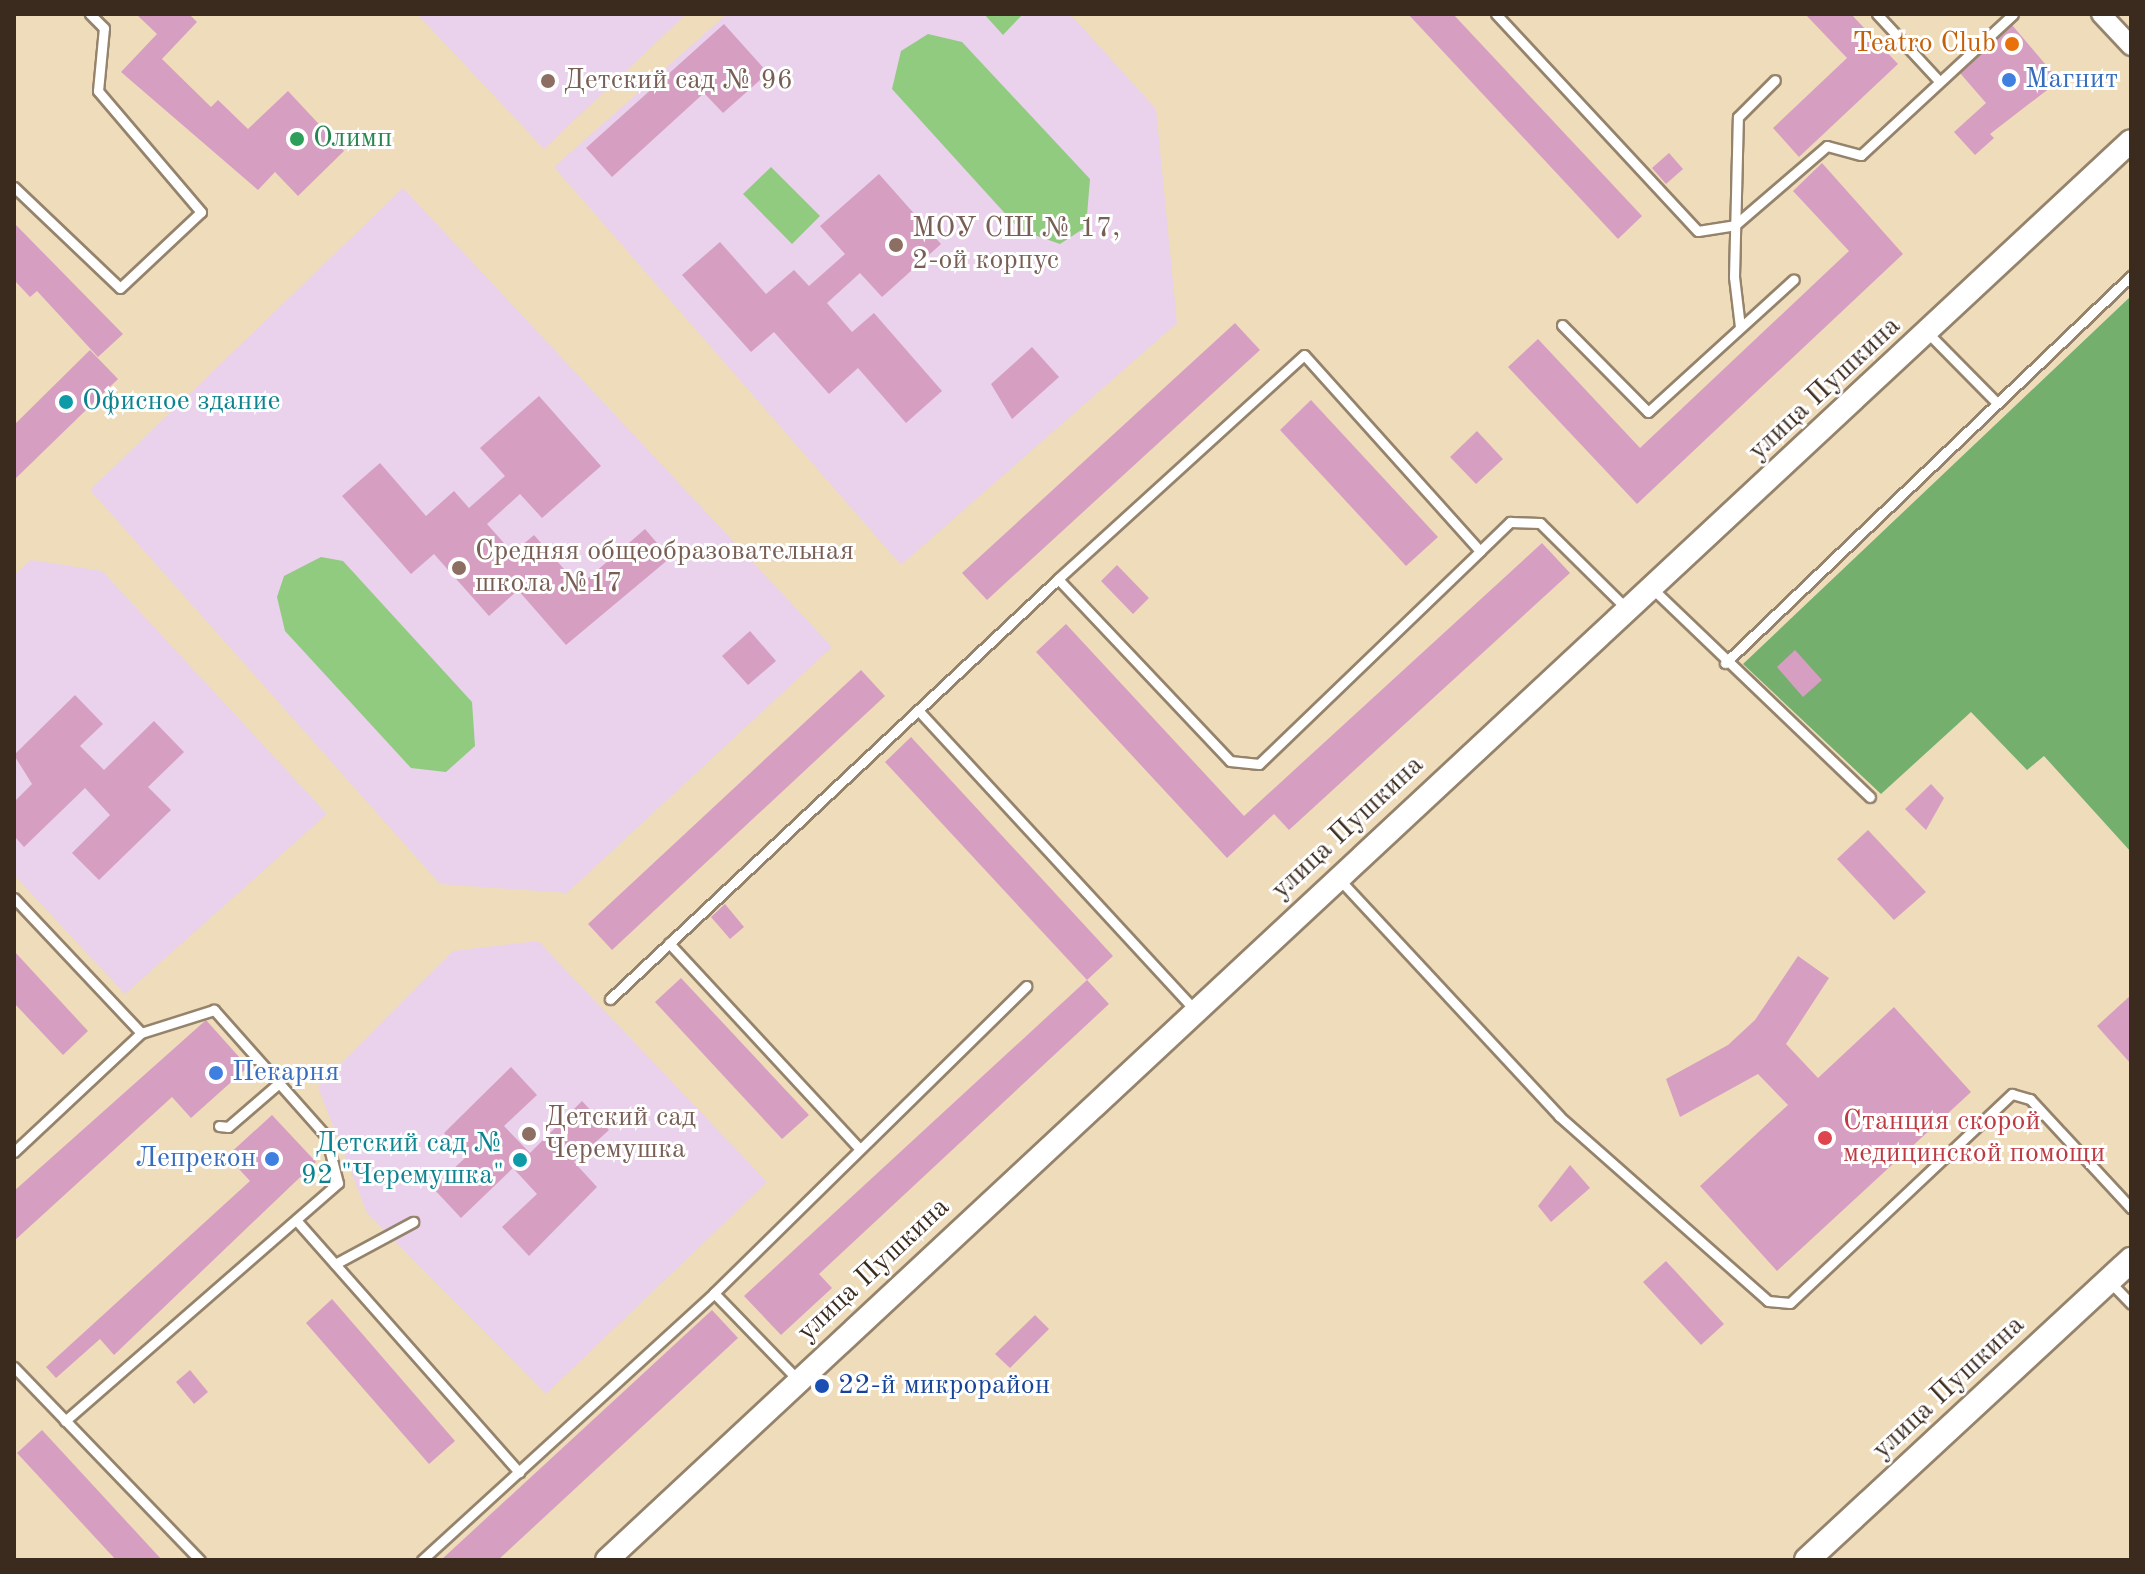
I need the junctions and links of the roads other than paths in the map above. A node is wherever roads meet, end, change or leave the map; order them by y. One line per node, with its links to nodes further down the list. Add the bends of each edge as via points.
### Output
1 (90, 14): 10 (lane, via 104,28 98,91 201,212 120,288)
2 (1496, 14): 11 (lane, via 1698,231)
3 (1877, 14): 8 (lane)
4 (2013, 14): 8 (lane)
5 (2101, 14): 6 (street)
6 (2131, 46)
7 (1775, 80): 11 (lane, via 1738,117)
8 (1939, 81): 11 (lane, via 1861,155 1827,146)
9 (2131, 141): 16 (street, улица Пушкина)
10 (14, 187)
11 (1735, 225): 15 (lane)
12 (2131, 276): 17 (lane)
13 (1794, 279): 15 (lane)
14 (1562, 325): 15 (lane, via 1648,412)
15 (1740, 327)
16 (1929, 334): 17 (lane); 20 (street, улица Пушкина)
17 (1996, 402): 22 (lane)
18 (1480, 551): 19 (lane, via 1259,764 1230,761); 19 (lane, via 1304,355); 21 (lane, via 1510,522 1540,523)
19 (1058, 579): 23 (lane)
20 (1654, 590): 21 (street, улица Пушкина); 22 (lane)
21 (1629, 612): 25 (street, улица Пушкина)
22 (1725, 663): 24 (lane)
23 (918, 710): 27 (lane); 30 (lane)
24 (1870, 797)
25 (1337, 878): 30 (street, улица Пушкина); 36 (lane, via 1559,1116 1768,1301 1790,1303 2012,1094 2030,1099)
26 (14, 898): 31 (lane)
27 (669, 943): 29 (lane); 34 (lane)
28 (1026, 986): 34 (lane)
29 (610, 999)
30 (1195, 1011): 45 (street, улица Пушкина)
31 (141, 1033): 32 (lane, via 214,1010); 35 (lane)
32 (279, 1083): 33 (lane, via 228,1127); 37 (lane, via 326,1136 338,1183)
33 (219, 1126)
34 (857, 1146): 42 (lane)
35 (14, 1152)
36 (2131, 1208)
37 (296, 1220): 40 (lane); 46 (lane)
38 (413, 1222): 40 (lane)
39 (2131, 1260): 41 (main road, улица Пушкина)
40 (335, 1264): 47 (lane)
41 (2109, 1280): 43 (lane); 51 (main road, улица Пушкина)
42 (714, 1293): 45 (lane); 47 (lane)
43 (2131, 1304)
44 (14, 1367): 46 (lane)
45 (799, 1381): 50 (street, улица Пушкина)
46 (65, 1421): 48 (lane)
47 (519, 1472): 49 (lane)
48 (200, 1560)
49 (422, 1560)
50 (607, 1560)
51 (1807, 1560)

